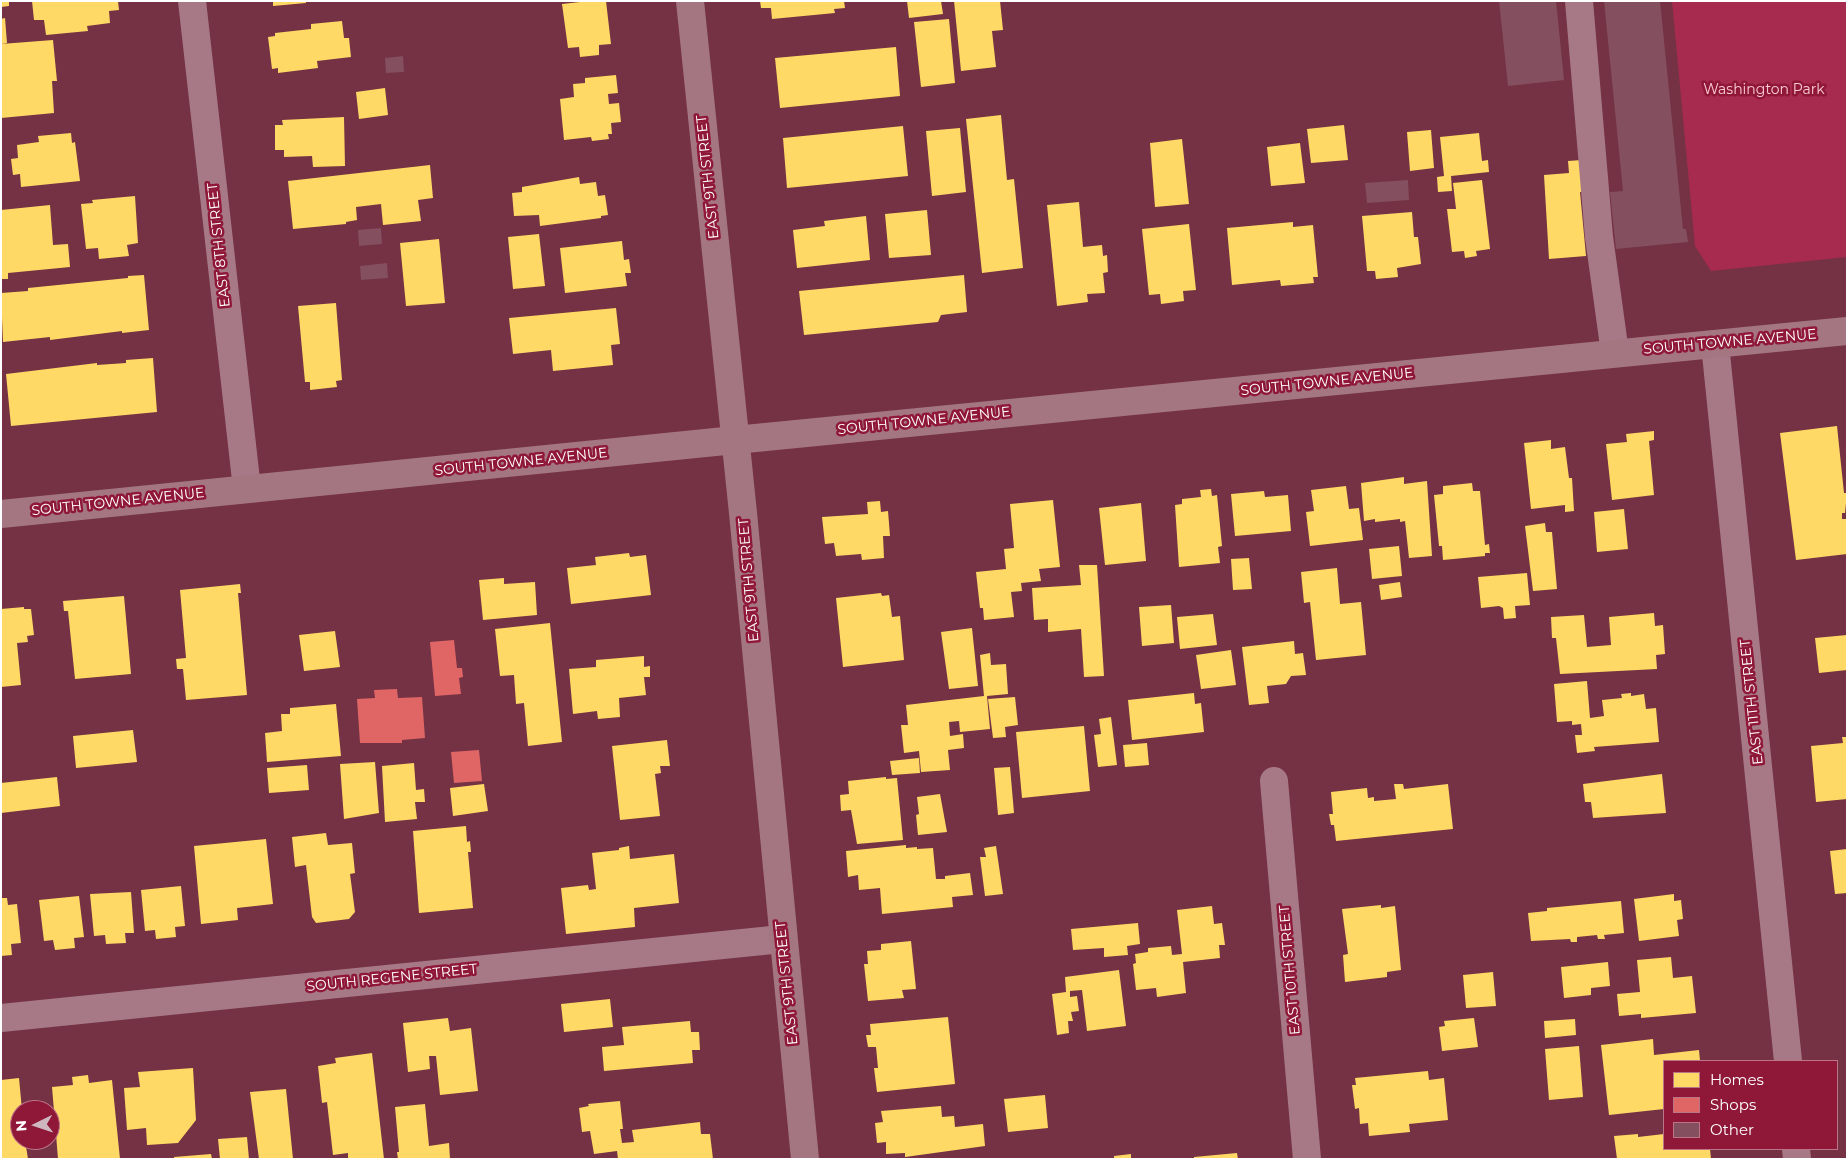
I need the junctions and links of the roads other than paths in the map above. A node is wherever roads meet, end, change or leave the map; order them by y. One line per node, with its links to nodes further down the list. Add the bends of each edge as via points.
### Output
1 (192, 1): 8 (street, EAST 8TH STREET)
2 (690, 1): 7 (street, EAST 9TH STREET)
3 (1579, 1): 6 (street, via 1599,237)
4 (1847, 332): 5 (street, SOUTH TOWNE AVENUE)
5 (1715, 344): 6 (street, SOUTH TOWNE AVENUE); 13 (street, EAST 11TH STREET)
6 (1616, 353): 7 (street, SOUTH TOWNE AVENUE)
7 (735, 440): 8 (street, SOUTH TOWNE AVENUE); 11 (street, EAST 9TH STREET)
8 (247, 489): 9 (street, SOUTH TOWNE AVENUE)
9 (1, 514)
10 (1274, 781): 15 (street, EAST 10TH STREET)
11 (782, 939): 12 (street, SOUTH REGENE STREET); 14 (street, EAST 9TH STREET)
12 (1, 1018)
13 (1788, 1060)
14 (805, 1159)
15 (1307, 1159)

